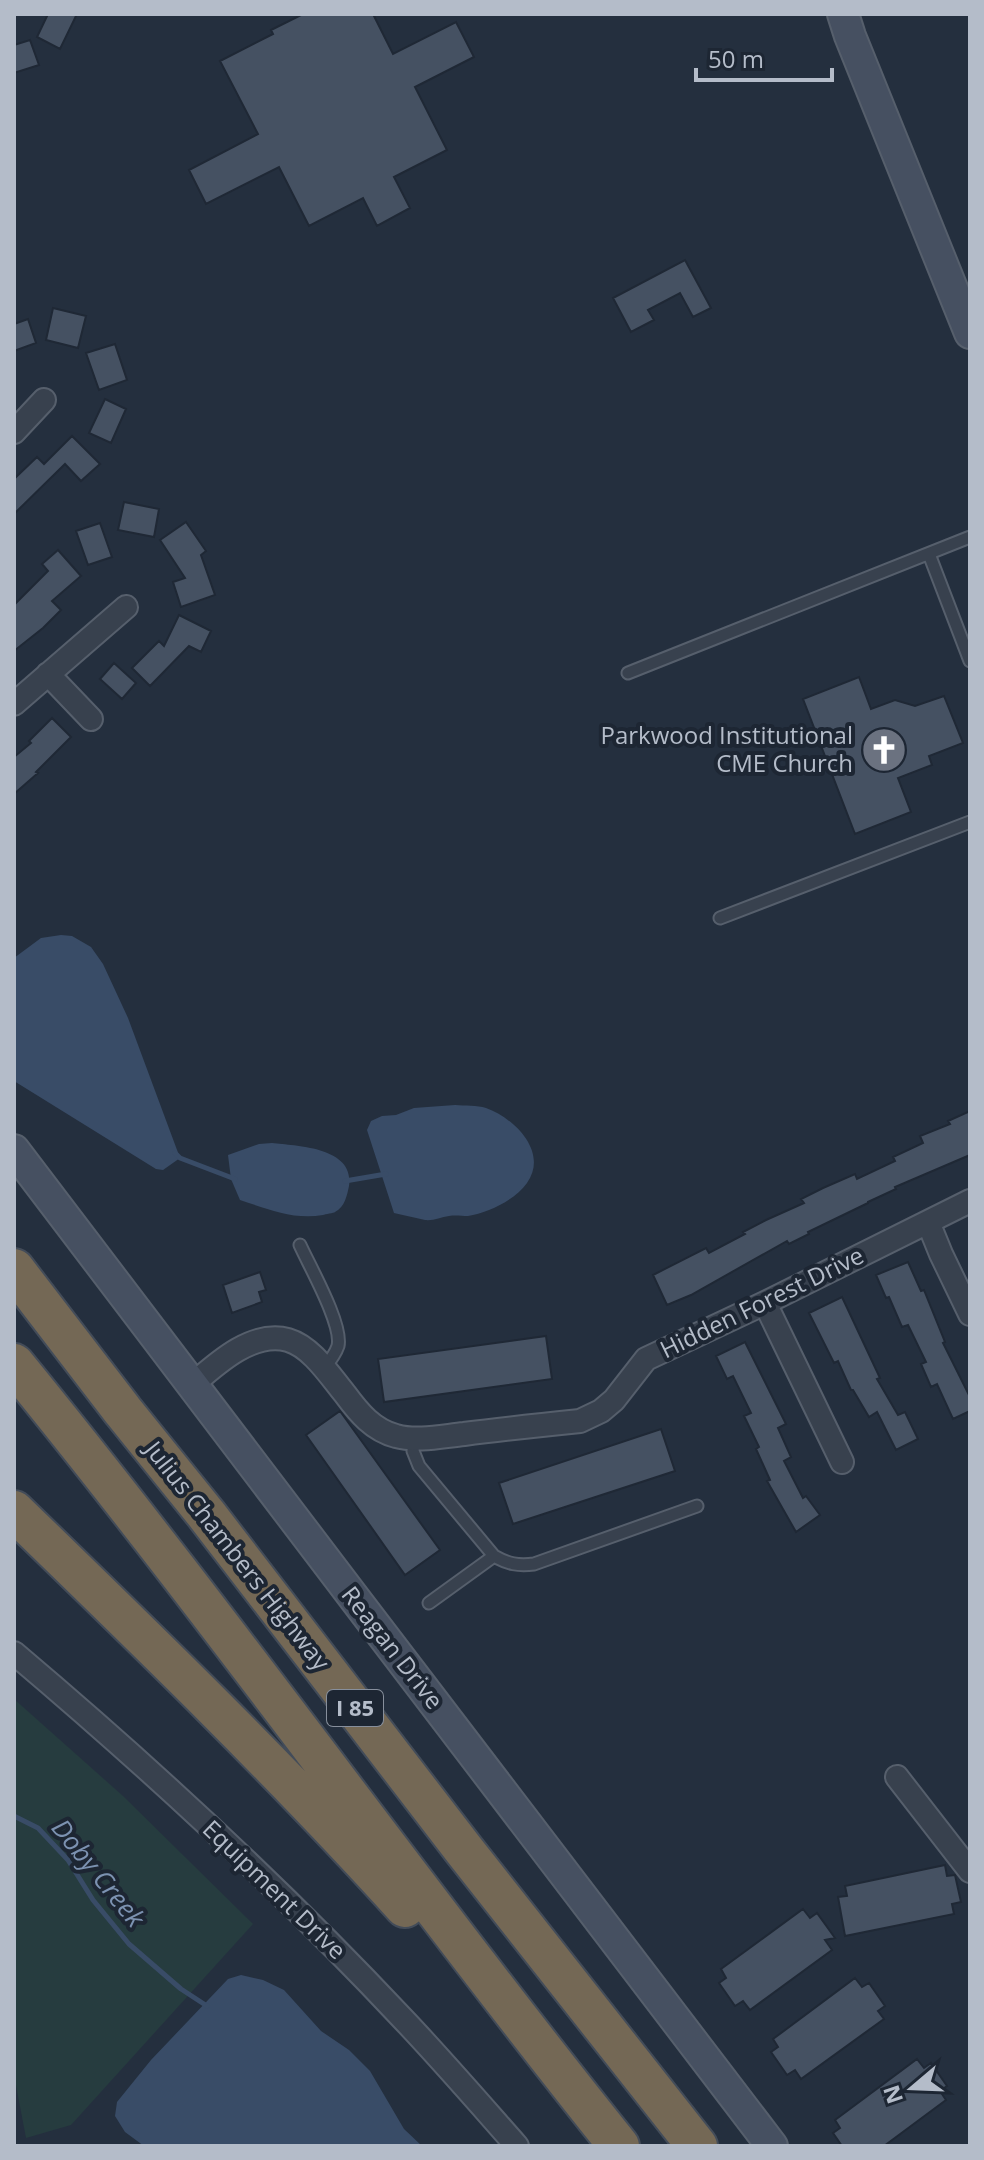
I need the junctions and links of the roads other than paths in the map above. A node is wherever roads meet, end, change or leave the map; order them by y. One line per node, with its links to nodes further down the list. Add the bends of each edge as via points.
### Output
1 (843, 14): 2 (street)
2 (962, 292): 3 (street)
3 (970, 333)
4 (44, 400): 5 (street)
5 (14, 432)
6 (970, 537): 7 (lane)
7 (929, 554): 9 (lane); 10 (lane)
8 (126, 607): 11 (street)
9 (970, 661)
10 (628, 673)
11 (48, 674): 12 (street); 13 (street)
12 (14, 704)
13 (91, 719)
14 (970, 822): 15 (lane)
15 (720, 918)
16 (14, 1150): 25 (street, Reagan Drive)
17 (970, 1201): 18 (street, Hidden Forest Drive)
18 (928, 1222): 21 (street, Hidden Forest Drive); 22 (street)
19 (300, 1245): 24 (lane, via 337,1327 339,1343)
20 (14, 1269): 37 (highway, Julius Chambers Highway / I 85)
21 (765, 1303): 26 (street, Hidden Forest Drive, via 646,1359 614,1400 580,1421); 27 (street)
22 (970, 1314)
23 (14, 1364): 35 (highway, I 85)
24 (324, 1368): 25 (street, Hidden Forest Drive, via 287,1340 265,1340 243,1346); 26 (street, Hidden Forest Drive, via 375,1427)
25 (191, 1386): 38 (street, Reagan Drive)
26 (414, 1437): 30 (lane, via 419,1466)
27 (842, 1462)
28 (697, 1506): 30 (lane, via 534,1564 520,1566)
29 (14, 1511): 35 (highway, via 355,1851)
30 (494, 1556): 31 (lane)
31 (429, 1603)
32 (14, 1653): 36 (street, Equipment Drive, via 270,1884 405,2021)
33 (897, 1777): 34 (street)
34 (970, 1871)
35 (616, 2142)
36 (517, 2146)
37 (697, 2146)
38 (772, 2146)

